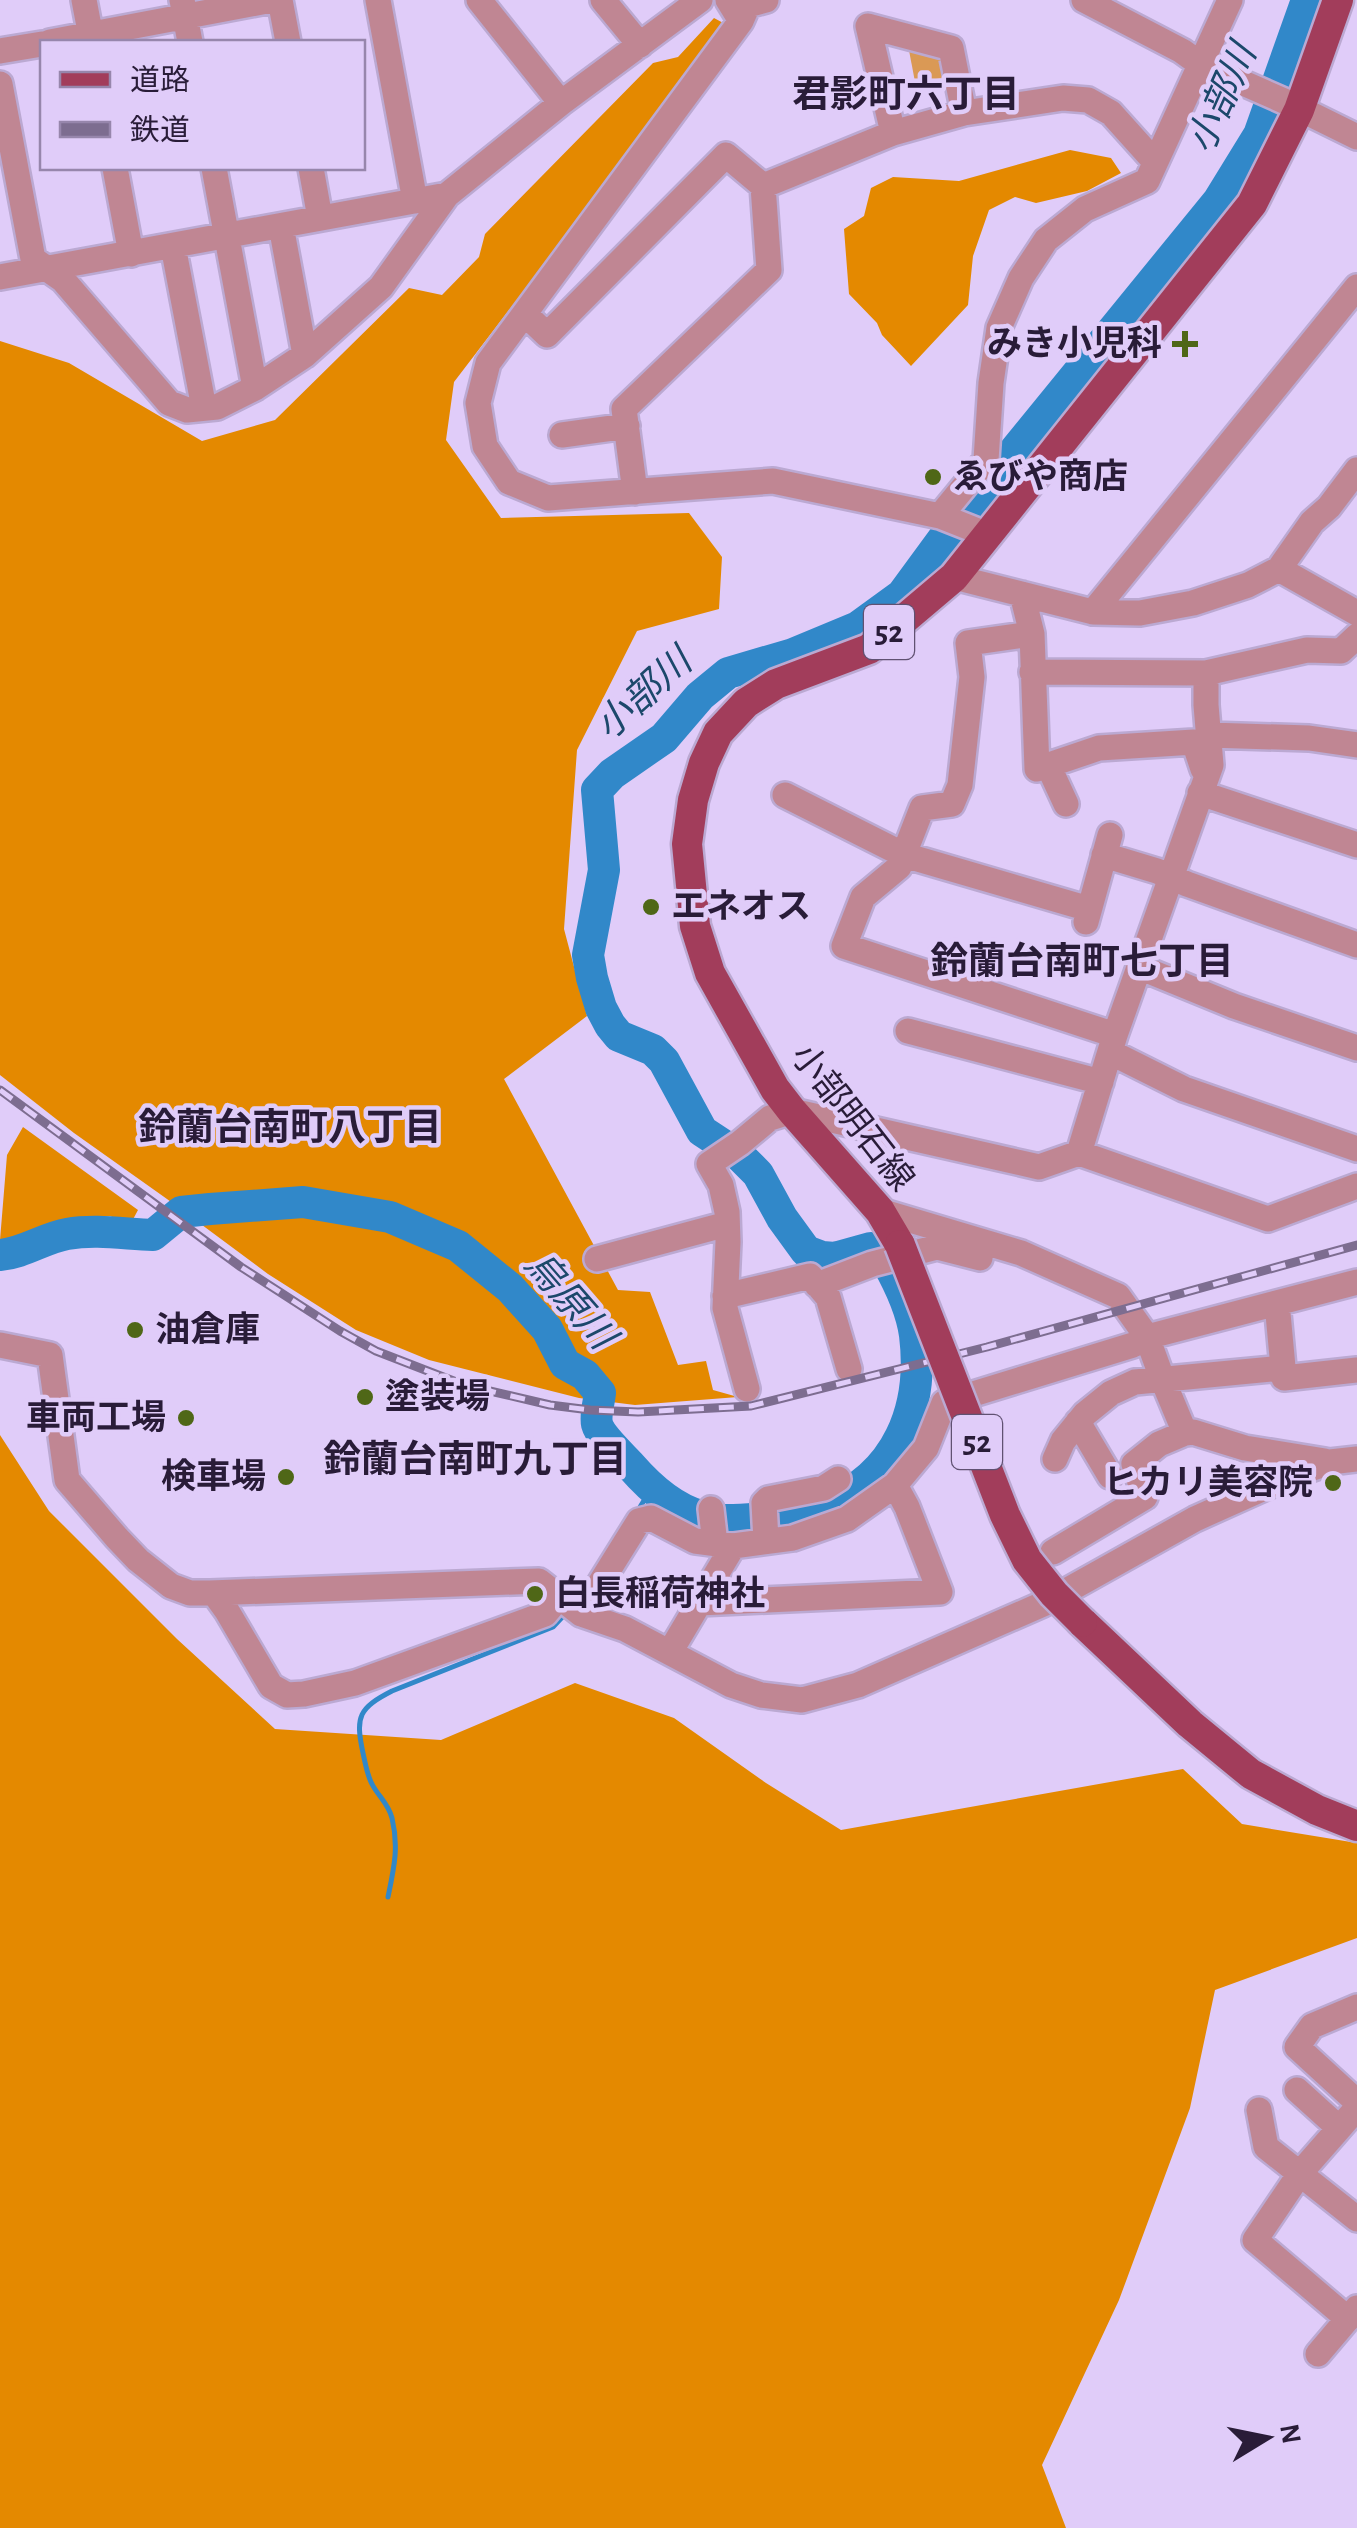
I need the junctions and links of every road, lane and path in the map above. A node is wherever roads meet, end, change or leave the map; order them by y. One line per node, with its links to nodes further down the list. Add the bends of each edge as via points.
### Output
1 (84, 0): 13 (street)
2 (276, 0): 12 (street); 14 (street)
3 (378, 0): 31 (street)
4 (479, 0): 20 (street)
5 (603, 0): 16 (street)
6 (700, 0): 16 (street)
7 (766, 0): 11 (street)
8 (1084, 0): 18 (street)
9 (1230, 0): 18 (street)
10 (1338, 0): 21 (main road, 小部明石線 / 52)
11 (735, 11): 40 (street)
12 (186, 20): 13 (street)
13 (92, 39)
14 (287, 40)
15 (40, 44): 17 (street)
16 (640, 45): 20 (street)
17 (0, 51)
18 (1200, 64): 21 (street); 25 (street)
19 (0, 84): 37 (street, via 33,260)
20 (562, 102): 30 (street)
21 (1291, 106): 24 (street); 49 (main road, 小部明石線 / 52, via 1252,204)
22 (964, 112): 23 (street); 23 (street, via 951,48 868,26); 25 (street, via 1088,100 1111,113)
23 (893, 133): 29 (street)
24 (1357, 138)
25 (1155, 162): 48 (street, via 1147,181 1085,209 1046,240 1021,278 999,328 986,460)
26 (115, 170): 36 (street)
27 (214, 170): 34 (street)
28 (311, 170): 32 (street)
29 (763, 186): 40 (street, via 726,156 547,334); 44 (street, via 769,270 624,410)
30 (447, 196): 31 (street); 41 (street, via 381,286)
31 (416, 201): 32 (street)
32 (320, 218): 33 (street)
33 (281, 226): 34 (street); 41 (street)
34 (227, 236): 35 (street); 42 (street)
35 (173, 246): 36 (street); 43 (street)
36 (130, 254): 37 (street)
37 (46, 270): 38 (street); 43 (street, via 63,280 169,403)
38 (0, 278)
39 (1357, 287): 53 (street)
40 (525, 314): 47 (street, via 488,364 478,403 485,446 510,482 548,498)
41 (305, 355): 42 (street)
42 (255, 388): 43 (street)
43 (204, 408)
44 (626, 426): 45 (street); 47 (street)
45 (562, 434)
46 (1357, 470): 50 (street)
47 (635, 492): 48 (street, via 773,481)
48 (940, 516): 49 (street)
49 (979, 532): 51 (main road, 小部明石線 / 52)
50 (1278, 569): 53 (street, via 1193,603 1140,613); 54 (street)
51 (954, 577): 52 (street); 74 (main road, 小部明石線 / 52, via 869,649 746,702 718,732 698,780 686,844 699,942 722,996)
52 (1022, 594): 53 (street); 55 (street)
53 (1092, 612)
54 (1357, 612)
55 (1032, 634): 57 (street); 66 (street, via 968,644 972,677 960,785 952,804 922,808)
56 (1357, 636): 58 (street, via 1340,651 1307,650)
57 (1032, 672): 58 (street); 61 (street, via 1037,769)
58 (1206, 674): 59 (street)
59 (1209, 735): 60 (street); 62 (street, via 1211,765)
60 (1357, 745)
61 (1048, 765): 62 (street, via 1099,748 1194,742); 64 (street)
62 (1203, 784): 65 (street); 67 (street)
63 (785, 795): 66 (street)
64 (1066, 804)
65 (1357, 845)
66 (904, 856): 67 (street, via 1088,916 1107,845); 71 (street, via 863,897 844,946)
67 (1172, 878): 68 (street); 69 (street)
68 (1357, 945)
69 (1140, 967): 71 (street); 72 (street)
70 (908, 1031): 73 (street)
71 (1112, 1044): 73 (street); 75 (street, via 1184,1089)
72 (1357, 1048)
73 (1101, 1082): 76 (street)
74 (792, 1111): 76 (street, via 1039,1167); 78 (street, via 770,1118 709,1164 721,1184); 79 (main road, 小部明石線 / 52)
75 (1357, 1149)
76 (1080, 1153): 77 (street, via 1268,1219)
77 (1357, 1186)
78 (727, 1224): 80 (street); 84 (street)
79 (887, 1246): 81 (street, via 936,1248 1014,1266); 81 (street, via 1021,1253); 83 (street); 112 (main road, 小部明石線 / 52, bridge, via 1005,1515 1054,1594 1251,1774)
80 (597, 1259)
81 (1044, 1263): 86 (street, via 1118,1296)
82 (1357, 1282): 85 (street)
83 (818, 1284): 84 (street, via 810,1276); 89 (street, via 828,1296)
84 (725, 1296): 92 (street)
85 (1277, 1303): 86 (street); 88 (street)
86 (1147, 1337): 91 (street); 93 (street)
87 (0, 1345): 106 (street, via 50,1354 67,1480 104,1524 171,1586)
88 (1283, 1368): 90 (street, via 1284,1378); 91 (street)
89 (849, 1369)
90 (1357, 1370)
91 (1162, 1378): 94 (street, via 1111,1393); 95 (street)
92 (747, 1389)
93 (950, 1402): 101 (street); 109 (street, via 994,1517)
94 (1078, 1422): 97 (street); 99 (street)
95 (1185, 1432): 98 (street); 105 (street, via 1134,1464 1145,1497)
96 (1357, 1459): 98 (street)
97 (1055, 1460)
98 (1330, 1462): 109 (street, via 1196,1519)
99 (1110, 1476)
100 (838, 1479): 103 (street, via 768,1499)
101 (896, 1485): 103 (street, via 846,1520 792,1538); 108 (street, via 940,1592)
102 (712, 1508): 104 (street)
103 (765, 1538): 104 (street)
104 (721, 1542): 108 (street); 110 (street, via 694,1541 651,1518 640,1521)
105 (1053, 1552)
106 (214, 1593): 107 (street, via 539,1581); 107 (street, via 271,1686 287,1695 354,1684 546,1614)
107 (560, 1596): 110 (street)
108 (699, 1603): 111 (street)
109 (1043, 1604): 111 (street, via 858,1685 802,1700 731,1686)
110 (581, 1614): 111 (street)
111 (670, 1652)
112 (1357, 1826)
113 (1357, 2007): 115 (street, via 1312,2026 1297,2047)
114 (1297, 2090): 117 (street)
115 (1357, 2105): 117 (street)
116 (1259, 2110): 118 (street, via 1266,2147)
117 (1339, 2128): 118 (street)
118 (1300, 2172): 119 (street); 120 (street, via 1255,2240)
119 (1357, 2218)
120 (1352, 2314): 121 (street)
121 (1318, 2354)

